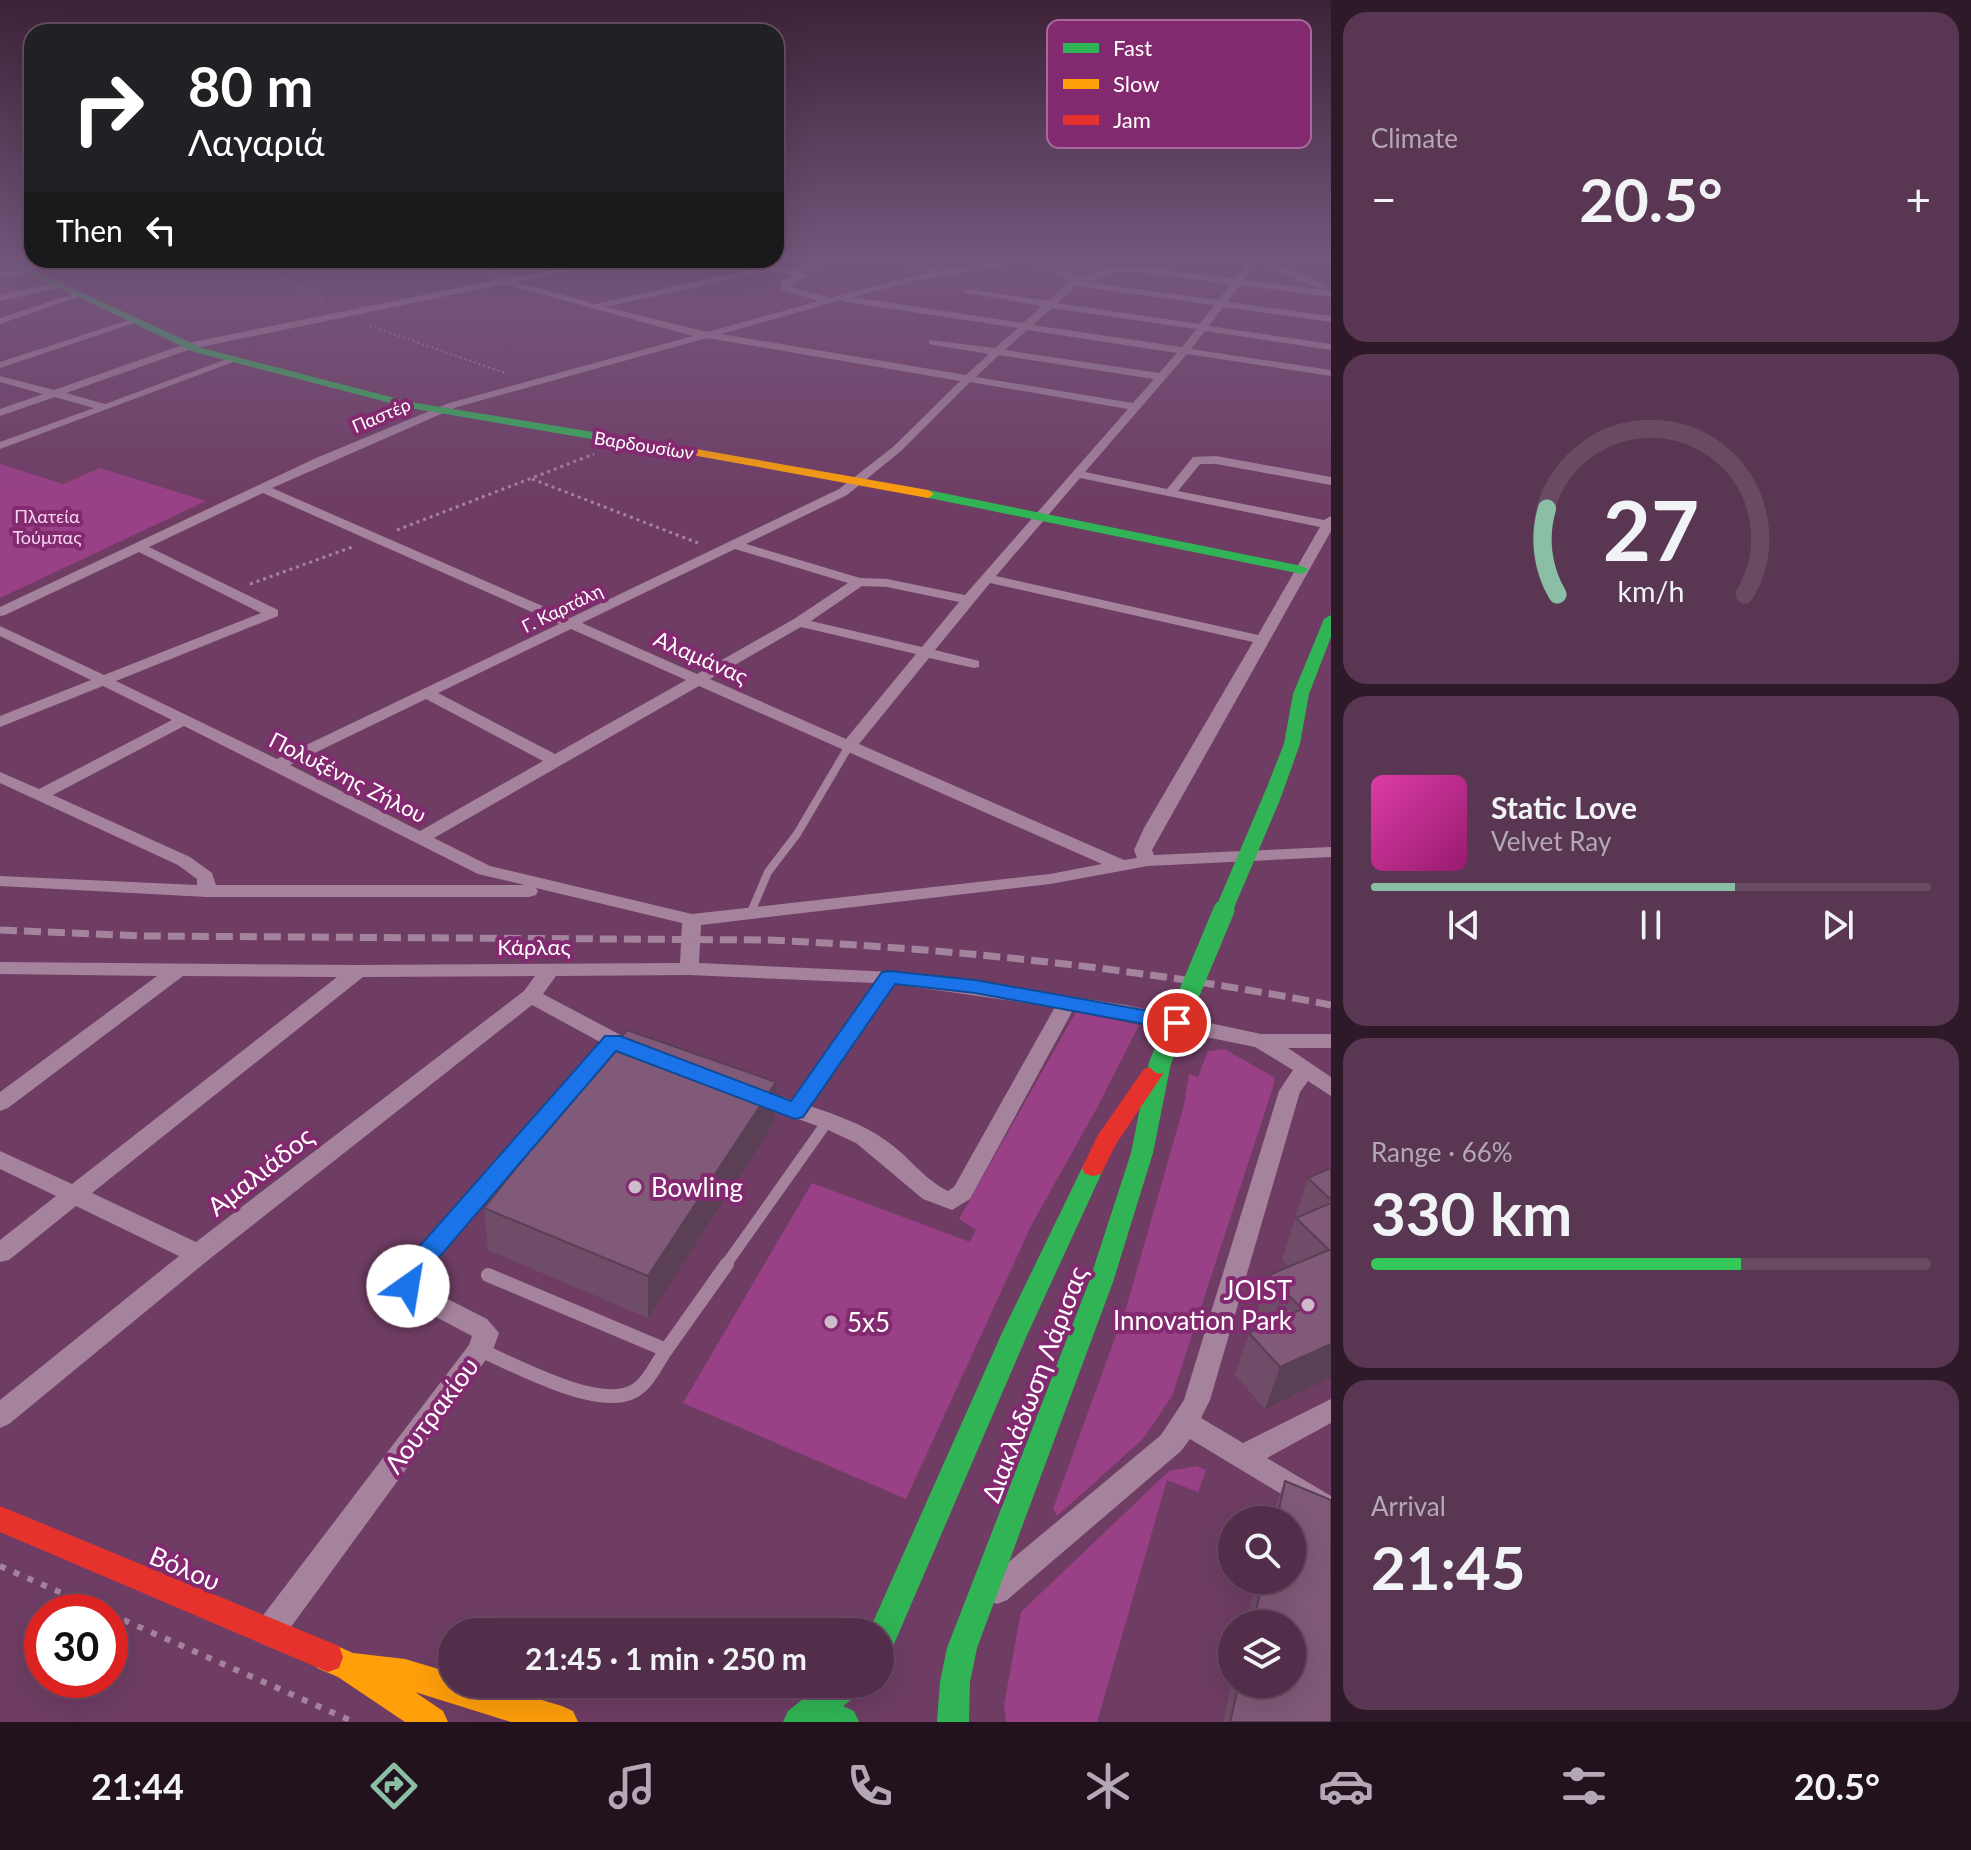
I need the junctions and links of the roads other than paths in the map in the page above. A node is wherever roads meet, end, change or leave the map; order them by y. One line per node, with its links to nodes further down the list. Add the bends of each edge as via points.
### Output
1 (76, 340): 16 (street)
2 (176, 340): 11 (main road, Βαρδουσίων)
3 (215, 340): 11 (street)
4 (688, 340): 24 (street, Παστέρ)
5 (740, 340): 20 (street)
6 (1013, 340): 14 (street, Γ. Καρτάλη)
7 (1111, 340): 13 (street)
8 (1193, 340): 13 (street)
9 (1283, 340): 12 (street)
10 (933, 342): 14 (street)
11 (188, 346): 15 (main road, Βαρδουσίων); 21 (street)
12 (1331, 347)
13 (1184, 351): 17 (street); 18 (street)
14 (999, 352): 18 (street); 20 (street, Γ. Καρτάλη)
15 (231, 361): 22 (street); 24 (main road, Βαρδουσίων)
16 (0, 365)
17 (1331, 373)
18 (1162, 377): 23 (street)
19 (0, 379): 21 (street)
20 (970, 379): 23 (street); 28 (street, Γ. Καρτάλη)
21 (54, 393): 22 (street); 25 (street)
22 (104, 407): 26 (street)
23 (1136, 407): 27 (street)
24 (437, 411): 28 (main road, Βαρδουσίων); 30 (street, Παστέρ)
25 (0, 413)
26 (0, 446)
27 (1076, 474): 31 (street); 32 (street)
28 (860, 480): 32 (main road, Βαρδουσίων); 35 (street, Γ. Καρτάλη)
29 (1331, 481): 31 (street, via 1197,460)
30 (262, 488): 34 (street, Παστέρ); 43 (street, Αλαμάνας)
31 (1170, 493): 33 (street)
32 (1041, 515): 36 (main road, Βαρδουσίων); 37 (street)
33 (1330, 522): 36 (street)
34 (140, 547): 40 (street, Παστέρ); 50 (street, via 273,613)
35 (726, 547): 38 (street); 43 (street, Γ. Καρτάλη)
36 (1302, 570): 45 (street)
37 (987, 578): 39 (street); 45 (street)
38 (859, 582): 39 (street); 42 (street)
39 (968, 600): 46 (street)
40 (0, 612)
41 (1331, 619): 54 (main road, via 1301,694)
42 (799, 622): 46 (street); 49 (street)
43 (572, 623): 49 (street, Αλαμάνας); 51 (street, Γ. Καρτάλη)
44 (0, 630): 50 (street, Πολυξένης Ζήλου)
45 (1262, 640): 62 (street, via 1153,828 1143,850)
46 (925, 652): 47 (street); 55 (street)
47 (974, 664)
48 (1331, 670): 54 (main road)
49 (698, 680): 55 (street, Αλαμάνας); 56 (street)
50 (103, 681): 52 (street, Πολυξένης Ζήλου); 53 (street)
51 (425, 692): 56 (street); 57 (street, Γ. Καρτάλη)
52 (185, 719): 57 (street, Πολυξένης Ζήλου); 59 (street)
53 (0, 722)
54 (1292, 744): 81 (main road, Διακλάδωση Λάρισας, bridge)
55 (849, 746): 63 (street, Αλαμάνας); 67 (lane, via 768,872)
56 (555, 761): 60 (street)
57 (277, 765): 60 (street, Πολυξένης Ζήλου)
58 (0, 777): 59 (street)
59 (40, 795): 65 (street, via 184,861 206,877)
60 (419, 839): 66 (street, Πολυξένης Ζήλου, via 484,870)
61 (1331, 852): 62 (street, Πολυξένης Ζήλου)
62 (1148, 861): 63 (street, Πολυξένης Ζήλου)
63 (1122, 866): 67 (street, Πολυξένης Ζήλου)
64 (0, 881): 65 (street)
65 (207, 891): 66 (street)
66 (566, 891): 68 (street, Πολυξένης Ζήλου)
67 (751, 913): 68 (street, Πολυξένης Ζήλου)
68 (692, 920): 71 (street)
69 (0, 968): 72 (street, Κάρλας)
70 (551, 969): 71 (street, Κάρλας); 73 (street, Κάρλας); 75 (street, Αμαλιάδος)
71 (689, 969): 74 (street, Κάρλας)
72 (178, 970): 73 (street, Κάρλας); 85 (street)
73 (358, 971): 89 (street)
74 (889, 977): 76 (street, Κάρλας); 86 (street)
75 (531, 996): 77 (street); 91 (street, Αμαλιάδος)
76 (1067, 1003): 78 (street, Κάρλας); 87 (street, via 962,1193 952,1201 939,1199 878,1146)
77 (612, 1041): 80 (street); 93 (street, Λουτρακίου, via 412,1272 408,1286 415,1294 486,1333)
78 (1261, 1041): 79 (street); 82 (street)
79 (1331, 1041)
80 (641, 1052)
81 (1160, 1063): 101 (main road, Διακλάδωση Λάρισας, via 1142,1153 1101,1282); 102 (main road, Διακλάδωση Λάρισας, via 1106,1141)
82 (1306, 1068): 83 (street); 97 (street, via 1290,1091)
83 (1331, 1088)
84 (739, 1090): 86 (street)
85 (0, 1103)
86 (795, 1112): 87 (street)
87 (827, 1122): 94 (lane)
88 (0, 1159): 89 (street)
89 (75, 1194): 90 (street); 91 (street)
90 (0, 1253)
91 (198, 1254): 96 (street, Αμαλιάδος)
92 (488, 1275): 94 (lane)
93 (480, 1350): 94 (lane, via 589,1393 610,1396 639,1388); 103 (street, Λουτρακίου)
94 (666, 1350)
95 (1331, 1410): 98 (street)
96 (0, 1416)
97 (1186, 1423): 98 (street); 101 (street, via 1150,1463)
98 (1244, 1456): 99 (street)
99 (1331, 1511)
100 (0, 1519): 103 (main road, Βόλου)
101 (975, 1608): 111 (main road, Διακλάδωση Λάρισας, via 959,1662)
102 (890, 1618)
103 (269, 1632): 104 (main road, Βόλου)
104 (349, 1666): 106 (main road, Βόλου); 107 (main road, Βόλου, via 405,1674)
105 (829, 1698): 108 (main road)
106 (432, 1722)
107 (562, 1722)
108 (799, 1722)
109 (814, 1722): 110 (main road)
110 (843, 1722)
111 (953, 1722)

